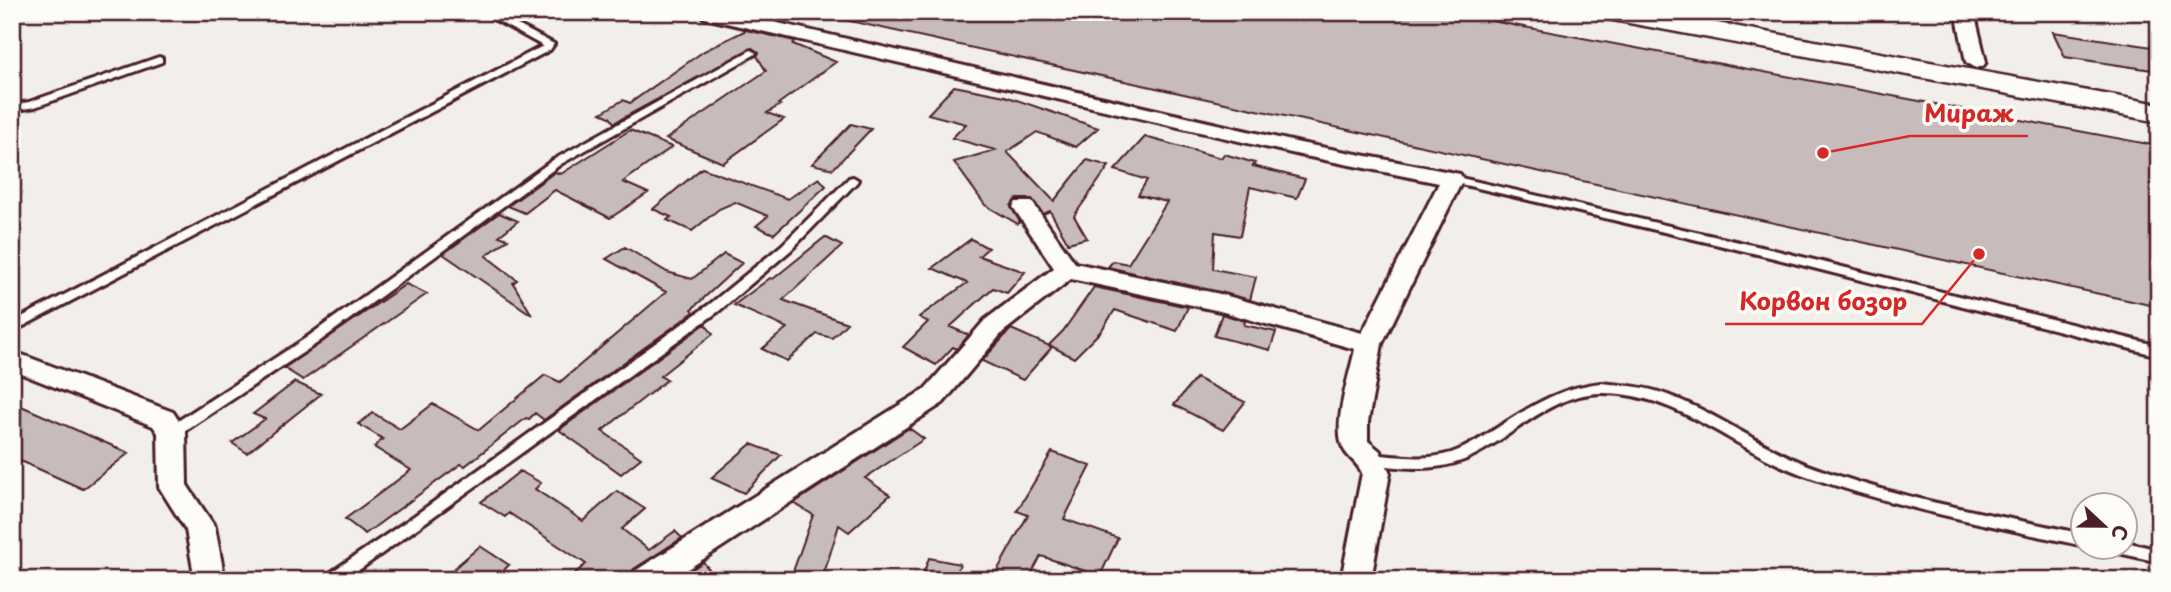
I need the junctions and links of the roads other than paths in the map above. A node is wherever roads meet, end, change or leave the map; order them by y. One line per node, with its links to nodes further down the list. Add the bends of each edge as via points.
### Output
1 (485, 12): 16 (lane, via 549,44)
2 (705, 12): 12 (street, via 1300,149)
3 (1613, 12): 11 (main road)
4 (1702, 12): 8 (main road)
5 (1965, 12): 8 (street)
6 (751, 53): 20 (lane, via 556,162 311,341)
7 (159, 60): 10 (lane)
8 (1976, 62): 9 (main road)
9 (2159, 94)
10 (12, 108)
11 (2159, 113)
12 (1452, 179): 17 (street); 18 (lane)
13 (853, 180): 26 (lane, via 820,218 701,319)
14 (1024, 207): 15 (street)
15 (1067, 270): 17 (street, via 1303,324); 27 (street, via 994,326 934,396)
16 (12, 328)
17 (1370, 344): 21 (street, via 1354,441)
18 (2159, 351)
19 (12, 360): 20 (street, via 163,419)
20 (172, 432): 25 (street, via 173,487 200,527)
21 (1370, 459): 22 (lane, via 1410,463 1458,457 1568,392 1602,388 1664,397 1798,467 1861,489); 28 (street, via 1375,486)
22 (2070, 537)
23 (2140, 552): 24 (lane)
24 (2159, 556)
25 (210, 580)
26 (332, 580)
27 (646, 580)
28 (1356, 580)

